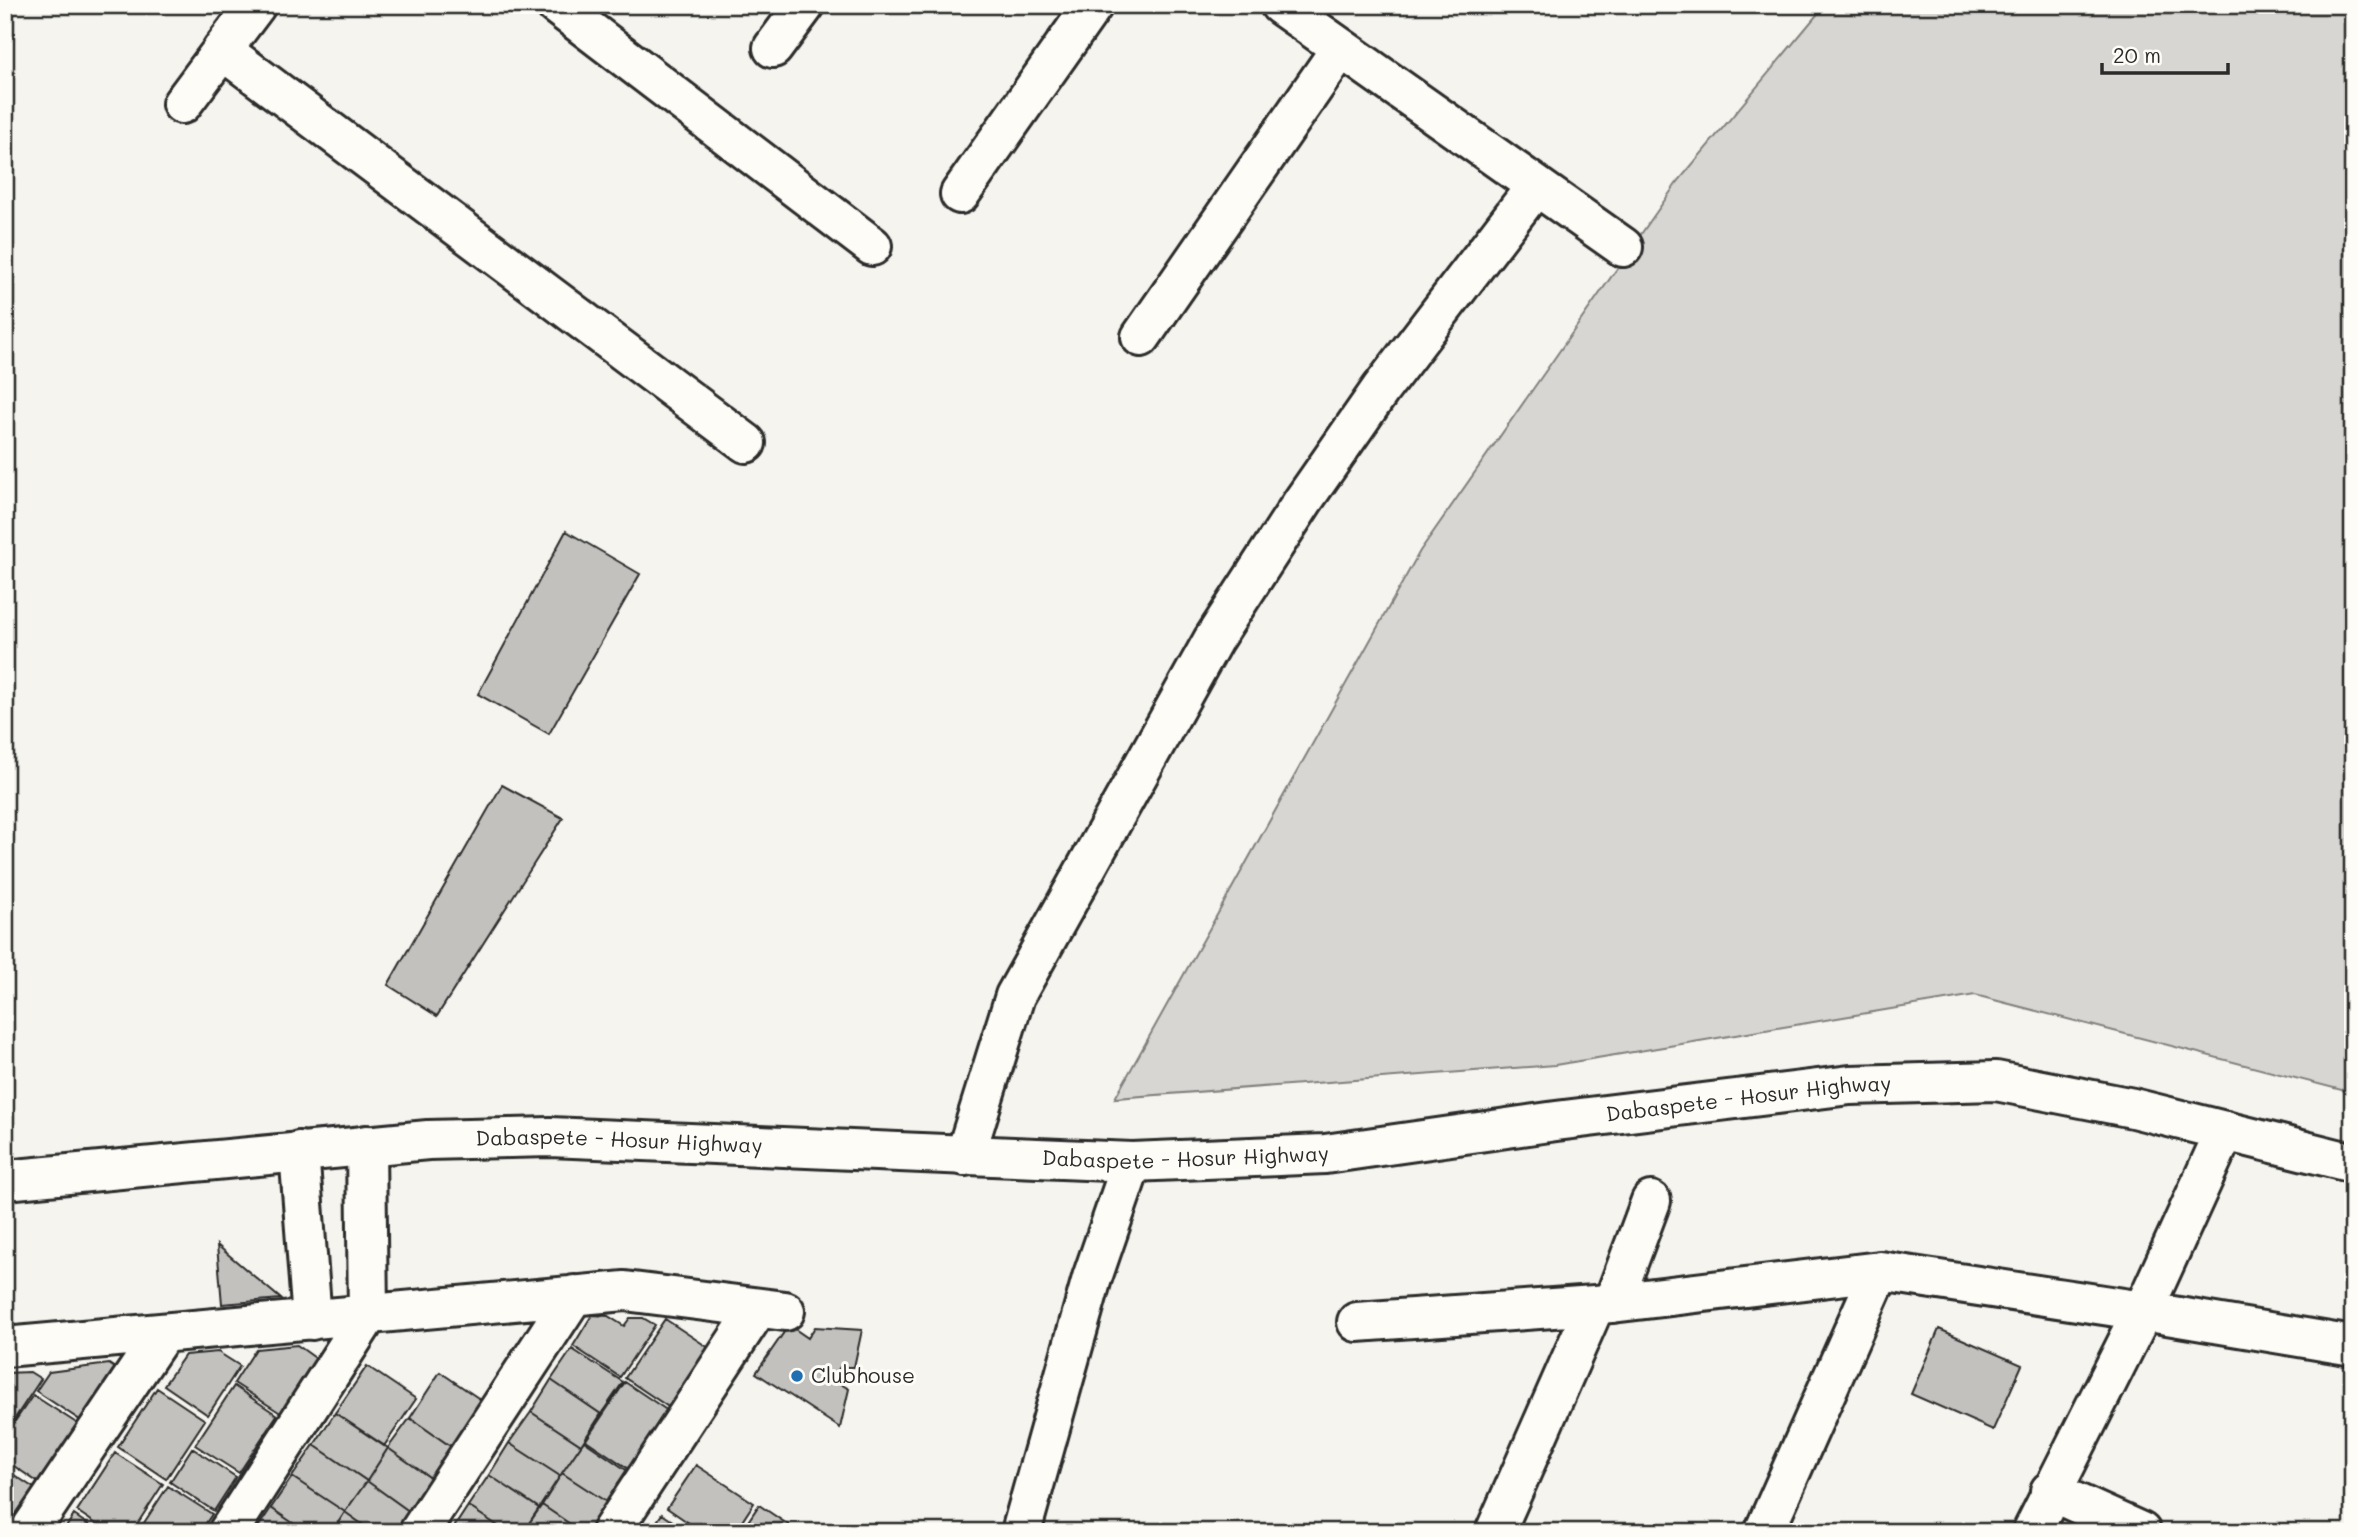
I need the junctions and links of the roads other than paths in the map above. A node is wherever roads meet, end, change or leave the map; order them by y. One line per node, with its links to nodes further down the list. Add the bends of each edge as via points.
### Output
1 (256, 5): 8 (main road)
2 (556, 5): 12 (main road)
3 (805, 5): 6 (main road)
4 (1093, 5): 11 (main road)
5 (1280, 5): 7 (main road)
6 (773, 48)
7 (1341, 48): 10 (main road); 14 (main road)
8 (222, 50): 9 (main road); 15 (main road)
9 (182, 104)
10 (1536, 186): 13 (main road); 19 (main road, via 1381,389 1213,640 1015,996)
11 (960, 194)
12 (872, 246)
13 (1623, 247)
14 (1141, 337)
15 (746, 443)
16 (2225, 1131): 20 (main road, Dabaspete - Hosur Highway, via 1996,1081 1836,1087 1325,1154); 21 (main road, Dabaspete - Hosur Highway); 27 (main road)
17 (366, 1145): 18 (main road, Dabaspete - Hosur Highway); 19 (main road, Dabaspete - Hosur Highway, via 550,1137); 28 (main road)
18 (299, 1151): 22 (main road, Dabaspete - Hosur Highway); 29 (main road)
19 (965, 1156): 20 (main road, Dabaspete - Hosur Highway)
20 (1132, 1162): 39 (main road, via 1092,1278)
21 (2353, 1163)
22 (5, 1180)
23 (1651, 1201): 26 (main road)
24 (1880, 1271): 26 (main road); 27 (main road); 41 (main road)
25 (574, 1295): 28 (main road); 37 (main road); 38 (main road, via 625,1291 771,1310)
26 (1604, 1304): 30 (main road); 40 (main road)
27 (2143, 1311): 32 (main road); 34 (main road)
28 (368, 1315): 29 (main road); 36 (main road)
29 (312, 1320): 31 (main road)
30 (1357, 1322)
31 (163, 1333): 33 (main road); 35 (main road)
32 (2353, 1346)
33 (5, 1348)
34 (2050, 1491): 42 (main road); 43 (main road)
35 (29, 1532)
36 (228, 1532)
37 (419, 1532)
38 (611, 1532)
39 (1020, 1532)
40 (1495, 1532)
41 (1764, 1532)
42 (2032, 1532)
43 (2141, 1532)

